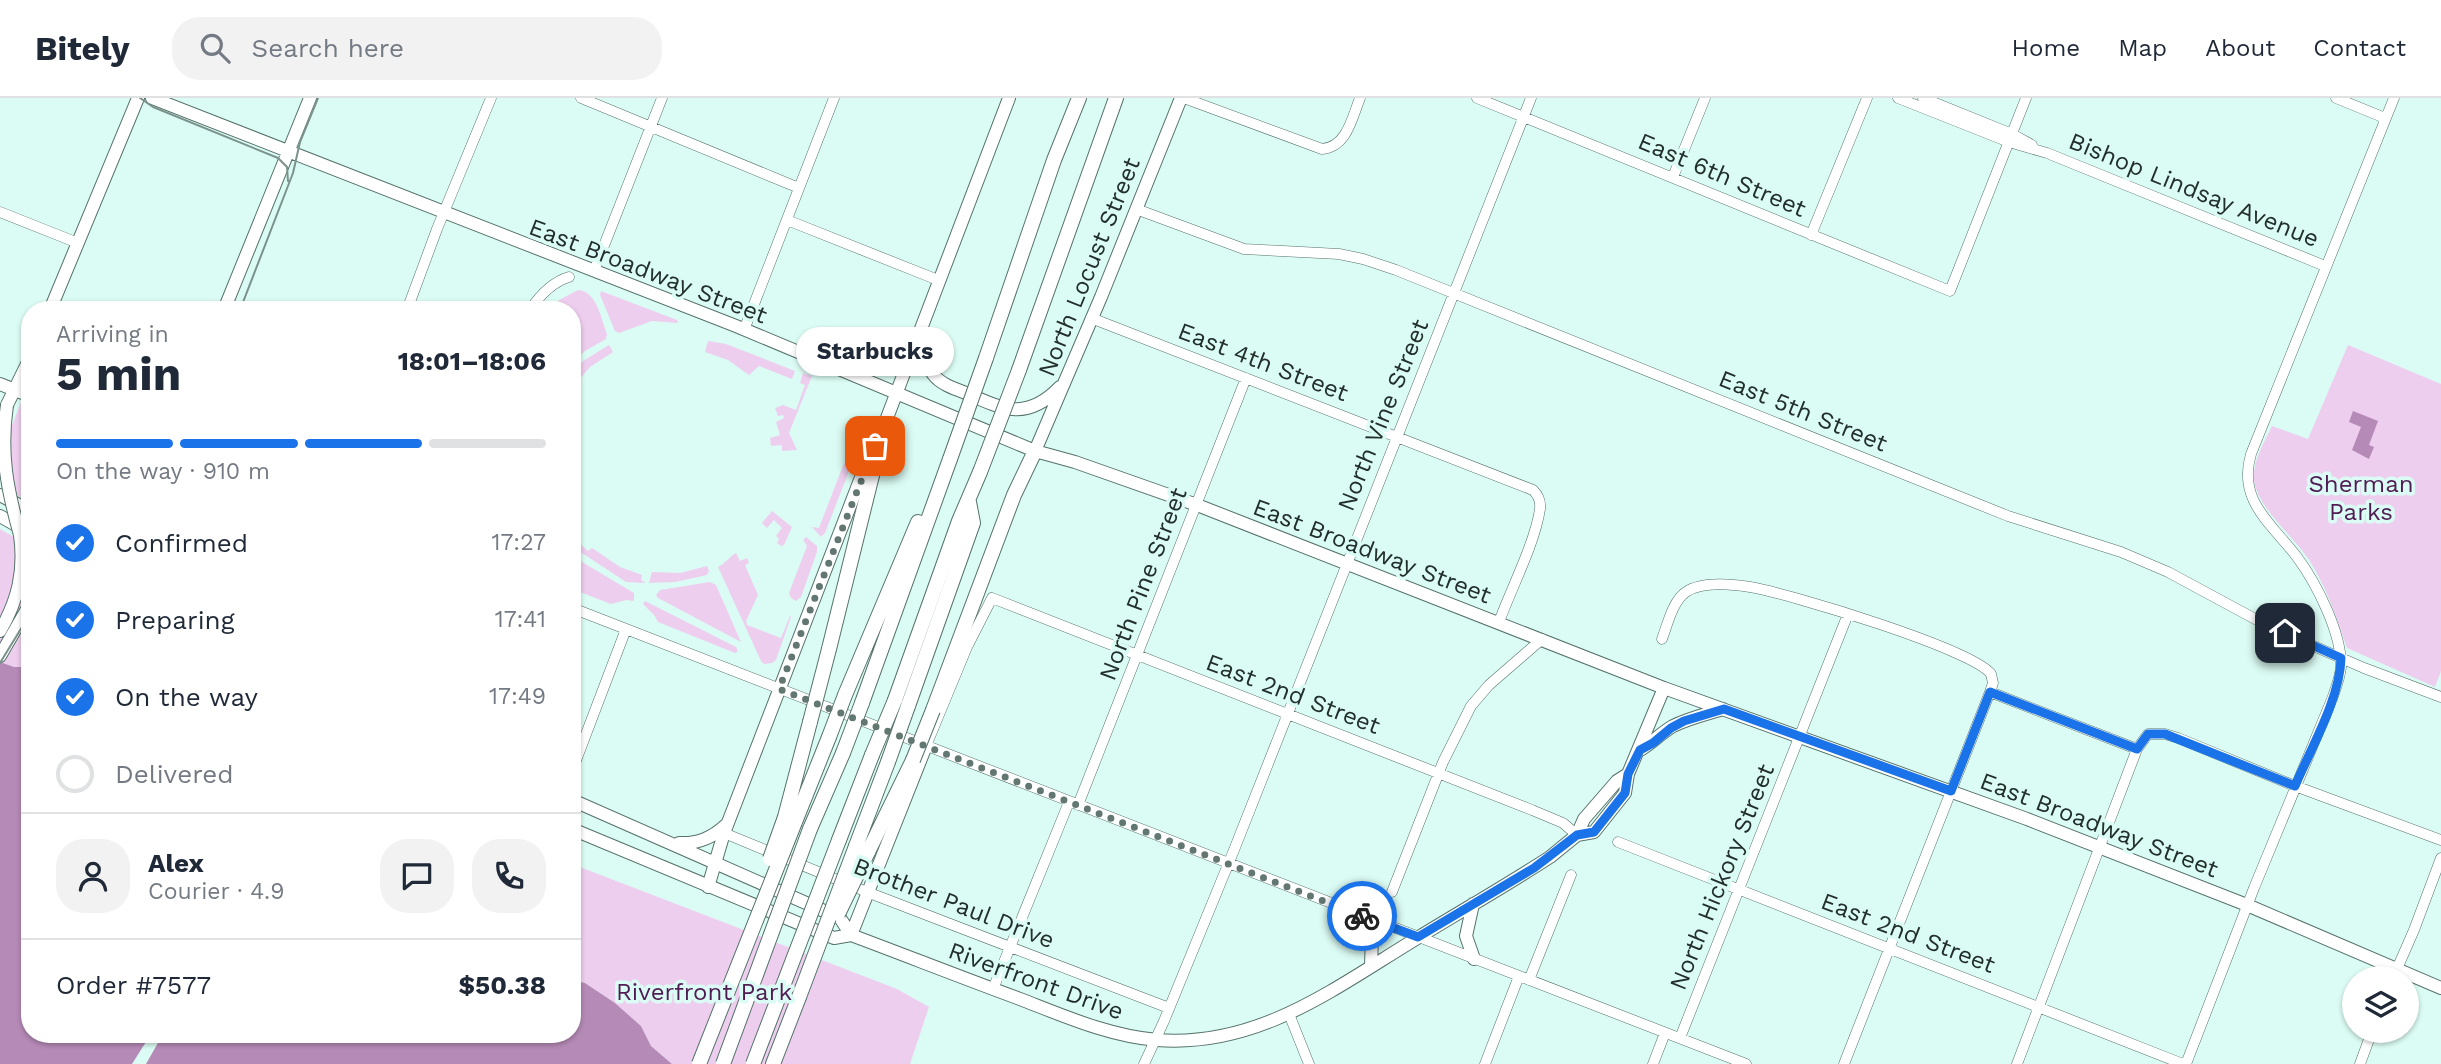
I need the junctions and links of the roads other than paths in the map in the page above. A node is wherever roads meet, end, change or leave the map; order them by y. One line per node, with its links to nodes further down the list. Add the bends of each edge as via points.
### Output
1 (138, 98): 34 (main road)
2 (152, 98): 26 (main road, East Broadway Street)
3 (310, 98): 26 (main road)
4 (491, 98): 31 (street)
5 (581, 98): 24 (street)
6 (662, 98): 24 (street)
7 (834, 98): 28 (street)
8 (1009, 98): 38 (main road)
9 (1079, 98): 57 (highway, bridge)
10 (1116, 98): 81 (highway, bridge, via 1019,370 959,521)
11 (1183, 98): 12 (street, via 1326,149 1343,139); 29 (main road, North Locust Street)
12 (1360, 98)
13 (1477, 98): 22 (street, East 6th Street)
14 (1531, 98): 22 (street, North Vine Street)
15 (1705, 98): 27 (street)
16 (1867, 98): 33 (street)
17 (1898, 98): 25 (street, Bishop Lindsay Avenue)
18 (1923, 98): 25 (street, Bishop Lindsay Avenue)
19 (2026, 98): 25 (street)
20 (2336, 98): 23 (street)
21 (2393, 98): 23 (street)
22 (1523, 117): 27 (street, East 6th Street); 39 (street, North Vine Street)
23 (2385, 118): 35 (street)
24 (651, 127): 28 (street); 36 (street)
25 (2010, 138): 33 (street, East 6th Street, via 1950,290); 35 (street, Bishop Lindsay Avenue)
26 (289, 153): 31 (main road, East Broadway Street); 41 (main road)
27 (1673, 177): 33 (street, East 6th Street)
28 (799, 188): 32 (street)
29 (1136, 209): 39 (street, East 5th Street, via 1244,249 1363,259); 44 (main road, North Locust Street)
30 (0, 212): 34 (street)
31 (444, 213): 36 (main road, East Broadway Street); 42 (street)
32 (787, 220): 38 (street); 45 (street)
33 (1811, 235)
34 (78, 243): 40 (main road)
35 (2325, 266): 76 (street, via 2247,471 2256,507 2307,572 2332,625)
36 (594, 271): 45 (main road, East Broadway Street)
37 (569, 277): 43 (street)
38 (938, 280): 46 (main road)
39 (1454, 294): 55 (street, North Vine Street); 76 (street, East 5th Street, via 2008,516 2121,552)
40 (54, 301)
41 (228, 301)
42 (410, 301)
43 (537, 301)
44 (1091, 318): 48 (street, East 4th Street); 49 (main road, North Locust Street)
45 (744, 330): 53 (main road, East Broadway Street)
46 (919, 332): 49 (main road, via 934,377 988,404 1012,411 1031,408); 53 (main road)
47 (21, 376): 51 (main road)
48 (1246, 378): 55 (street, East 4th Street); 59 (street, North Pine Street)
49 (1064, 383): 56 (main road, North Locust Street)
50 (0, 384): 51 (main road)
51 (14, 390): 52 (main road); 63 (main road, bridge, via 7,404 1,450)
52 (21, 393)
53 (896, 394): 54 (main road); 56 (main road, East Broadway Street)
54 (885, 423): 78 (main road); 94 (highway, bridge)
55 (1396, 437): 64 (street, North Vine Street); 69 (street, East 4th Street, via 1536,494 1540,510)
56 (1035, 451): 59 (main road, East Broadway Street); 102 (highway, bridge, via 913,760)
57 (950, 459): 94 (highway, bridge, via 929,495); 134 (highway, bridge)
58 (0, 495): 60 (main road)
59 (1197, 505): 64 (main road, East Broadway Street); 75 (street, North Pine Street)
60 (21, 506)
61 (0, 516): 62 (main road)
62 (21, 528)
63 (21, 551)
64 (1346, 564): 69 (main road, East Broadway Street); 83 (street, North Vine Street)
65 (21, 573): 71 (main road, bridge, via 17,597)
66 (581, 612): 70 (street)
67 (1848, 614): 73 (street, via 1787,594 1736,586 1694,588 1677,602); 79 (street, via 1982,664 1992,674); 84 (street, North Hickory Street)
68 (21, 620): 74 (main road)
69 (1499, 622): 72 (main road, East Broadway Street)
70 (626, 629): 78 (street); 86 (street)
71 (0, 631)
72 (1542, 639): 77 (main road, East Broadway Street); 89 (street, via 1471,706)
73 (1662, 639)
74 (0, 656)
75 (1137, 656): 83 (street, East 2nd Street); 85 (street, East 2nd Street, via 992,598); 93 (street, North Pine Street)
76 (2341, 658): 80 (street, East 5th Street); 90 (street, via 2332,699)
77 (1664, 688): 82 (main road, East Broadway Street); 88 (main road, Riverfront Drive)
78 (779, 689): 85 (street); 95 (main road)
79 (1990, 692): 87 (street); 91 (street)
80 (2441, 697)
81 (902, 703): 102 (highway, bridge); 135 (highway, bridge, via 872,755)
82 (1724, 709): 84 (main road, East Broadway Street); 88 (main road, via 1684,721)
83 (1288, 714): 89 (street, East 2nd Street); 105 (street, North Vine Street)
84 (1800, 738): 91 (main road, East Broadway Street); 108 (street, North Hickory Street)
85 (926, 746): 93 (street); 109 (main road)
86 (581, 747)
87 (2137, 749): 90 (street, via 2148,734 2165,734); 101 (street)
88 (1640, 750): 97 (main road, Riverfront Drive, via 1628,774 1584,819)
89 (1439, 774): 97 (street, East 2nd Street, via 1563,823); 110 (street)
90 (2295, 786): 98 (street); 112 (street)
91 (1951, 791): 101 (main road, East Broadway Street); 117 (street)
92 (581, 804): 100 (main road, Riverfront Drive)
93 (1073, 804): 105 (street); 116 (street, North Pine Street)
94 (790, 820): 133 (highway, bridge, via 760,888 763,901)
95 (726, 828): 100 (main road, via 696,843); 104 (main road); 109 (street, Brother Paul Drive)
96 (581, 833): 107 (main road, Riverfront Drive)
97 (1577, 835): 111 (main road, Riverfront Drive)
98 (2441, 841)
99 (1618, 842): 108 (street, East 2nd Street)
100 (672, 843): 104 (main road, Riverfront Drive)
101 (2101, 848): 112 (main road, East Broadway Street); 126 (street)
102 (862, 849): 136 (highway, bridge)
103 (2441, 858): 121 (street)
104 (715, 861): 107 (main road); 114 (main road, Riverfront Drive, via 841,918)
105 (1228, 864): 113 (street); 127 (street, North Vine Street)
106 (1571, 875): 122 (street)
107 (708, 887): 114 (main road, Riverfront Drive, via 834,939)
108 (1740, 890): 117 (street, East 2nd Street); 130 (street, North Hickory Street)
109 (867, 892): 114 (main road); 116 (street, Brother Paul Drive)
110 (1392, 892)
111 (1473, 904): 115 (main road, Riverfront Drive); 118 (main road, via 1466,936)
112 (2247, 905): 120 (main road, East Broadway Street); 144 (street)
113 (1362, 916): 115 (street); 119 (main road, via 1372,934)
114 (851, 935): 125 (main road, Riverfront Drive)
115 (1418, 937): 118 (street); 119 (main road, Riverfront Drive)
116 (1010, 947): 125 (street, North Pine Street); 127 (street, Brother Paul Drive)
117 (1890, 949): 126 (street, East 2nd Street); 142 (street)
118 (1474, 959): 122 (street)
119 (1371, 966): 128 (main road, Riverfront Drive)
120 (2380, 966)
121 (2398, 966)
122 (1524, 978): 129 (street); 139 (street)
123 (2419, 981): 124 (main road, East Broadway Street)
124 (2441, 988)
125 (993, 989): 131 (main road, Riverfront Drive, via 1096,1028)
126 (2039, 1007): 143 (street); 144 (street, East 2nd Street)
127 (1170, 1008): 131 (street, North Vine Street)
128 (1289, 1014): 131 (main road, Riverfront Drive, via 1226,1036); 138 (street)
129 (1665, 1033): 130 (street); 140 (street)
130 (1680, 1038): 141 (street)
131 (1156, 1040): 137 (street, North Vine Street)
132 (2368, 1043): 145 (street)
133 (699, 1064)
134 (723, 1064)
135 (753, 1064)
136 (773, 1064)
137 (1144, 1064)
138 (1309, 1064)
139 (1485, 1064)
140 (1653, 1064)
141 (1746, 1064)
142 (1844, 1064)
143 (2017, 1064)
144 (2184, 1064)
145 (2360, 1064)

